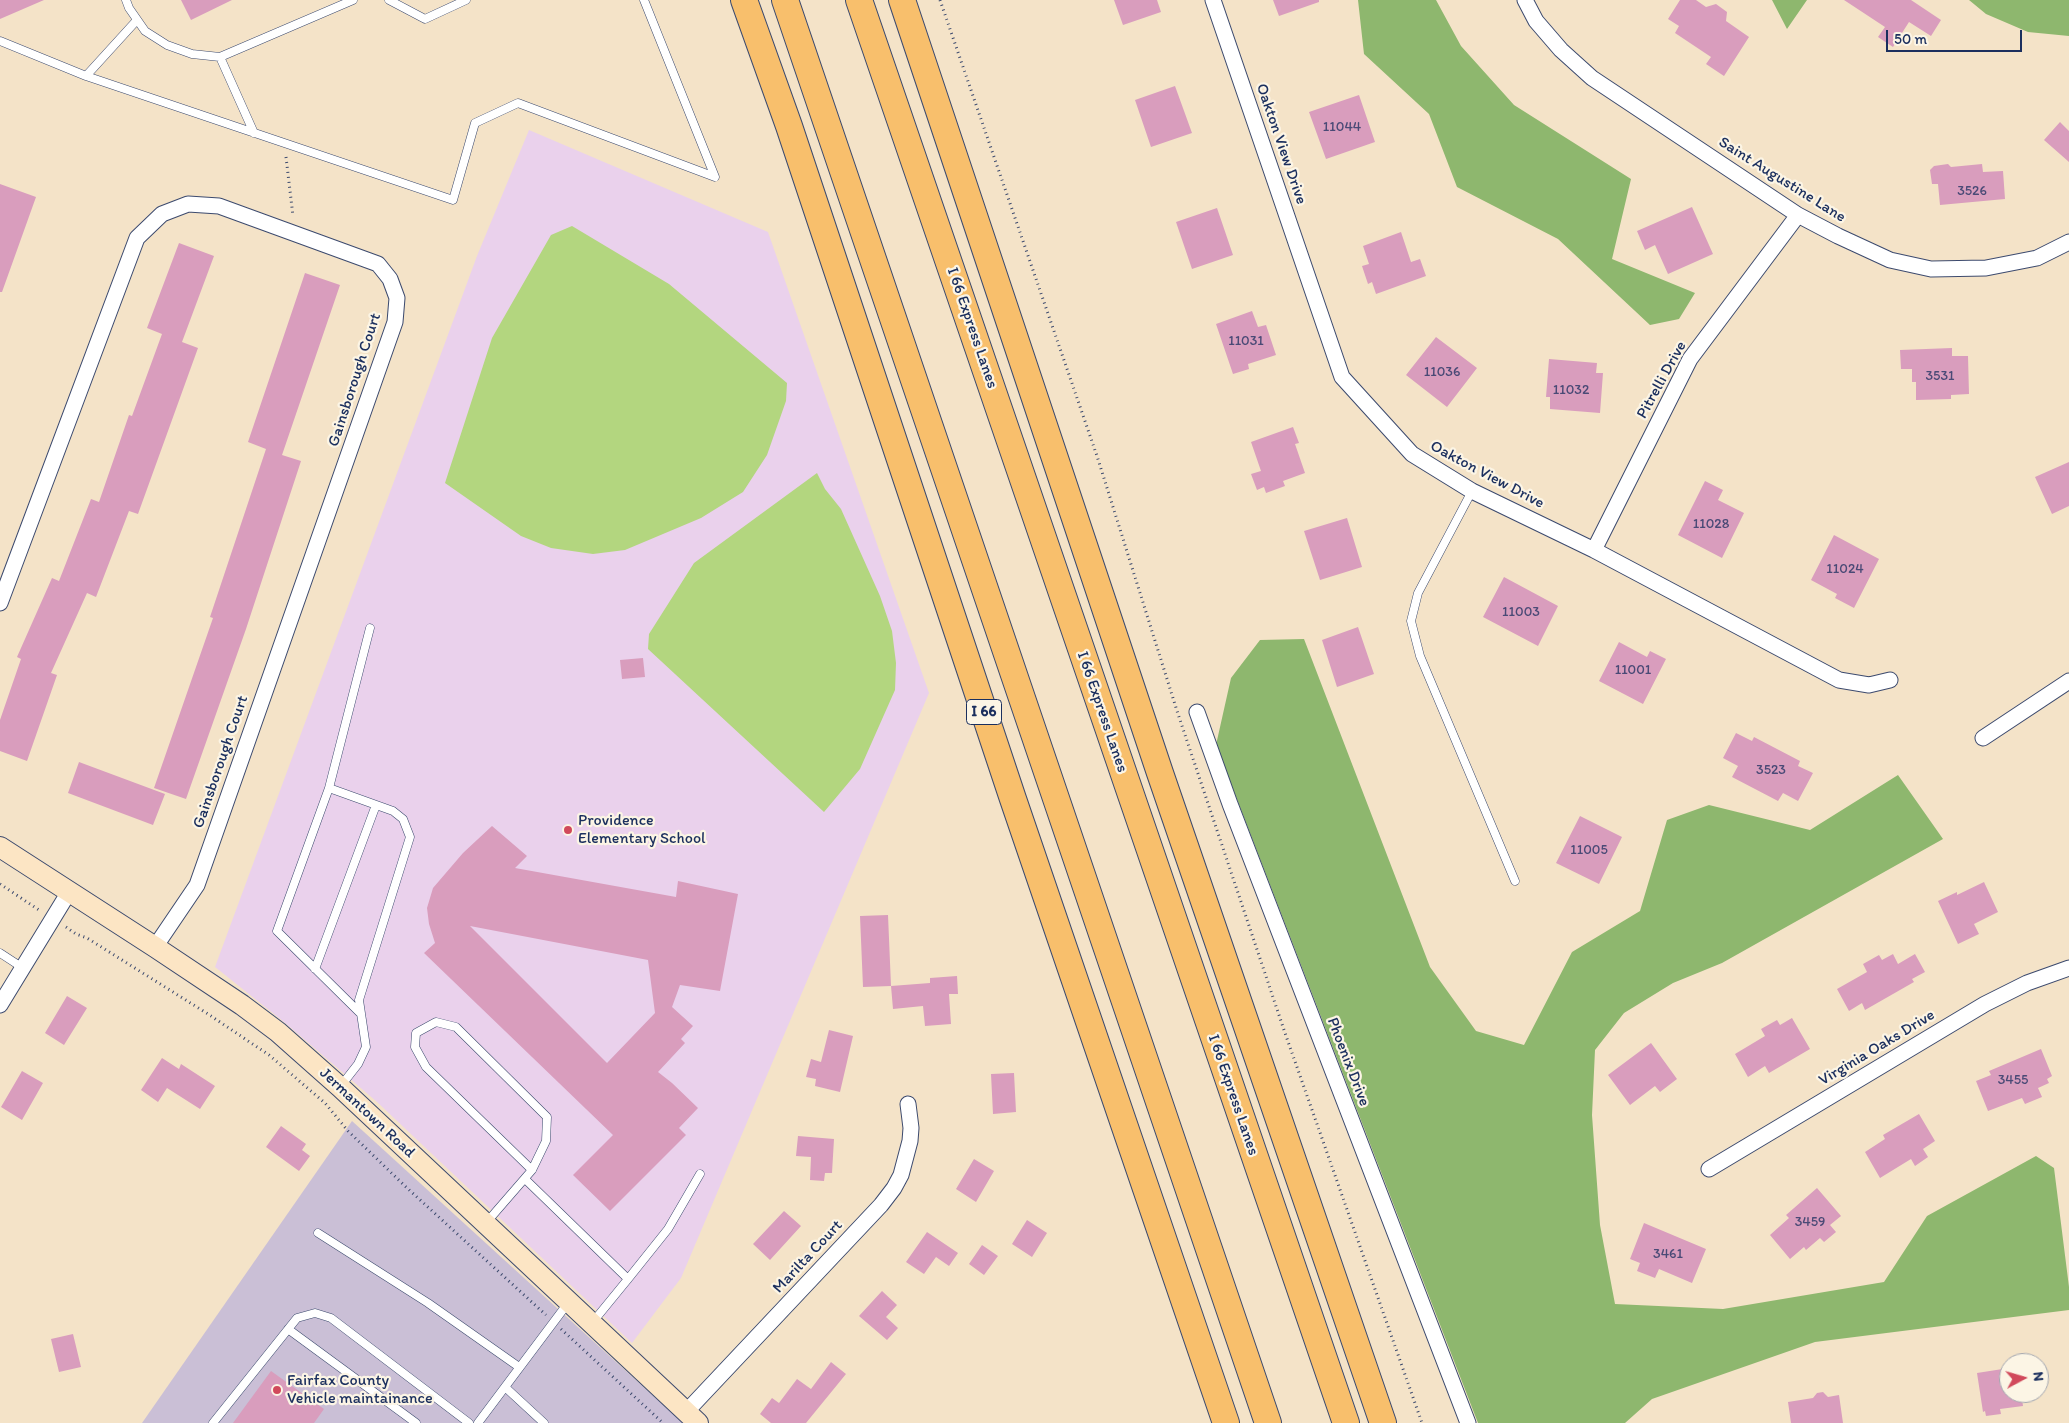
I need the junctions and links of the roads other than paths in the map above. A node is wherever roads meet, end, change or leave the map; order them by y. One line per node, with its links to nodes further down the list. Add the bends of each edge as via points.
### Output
1 (126, 0): 12 (lane)
2 (353, 0): 14 (lane)
3 (389, 0): 4 (lane, via 425,19)
4 (466, 0)
5 (644, 0): 16 (lane, via 715,177 518,103 475,122 453,200)
6 (744, 0): 59 (highway, I 66)
7 (785, 0): 60 (highway)
8 (859, 0): 61 (highway, I 66 Express Lanes)
9 (902, 0): 62 (highway, via 1160,773)
10 (1213, 0): 19 (street, Oakton View Drive, via 1342,377 1412,454)
11 (1525, 0): 17 (street, Saint Augustine Lane, via 1542,28 1592,78)
12 (137, 20): 14 (lane, via 145,30 167,45 192,54); 15 (lane)
13 (0, 41): 15 (lane)
14 (220, 57): 16 (lane)
15 (86, 76): 16 (lane)
16 (254, 133)
17 (1798, 215): 18 (street, Saint Augustine Lane, via 1890,260 1931,269 1986,268 2024,261); 20 (street, Pitrelli Drive, via 1690,360)
18 (2069, 242)
19 (1472, 491): 20 (street, Oakton View Drive); 30 (lane, via 1418,593 1411,622 1420,656)
20 (1594, 550): 23 (street, Oakton View Drive, via 1839,680 1869,685)
21 (0, 602): 32 (street, Gainsborough Court, via 137,238 162,214 188,204 219,206 378,264 390,279 397,298 395,322 197,884)
22 (370, 628): 27 (lane)
23 (1890, 680)
24 (2069, 681): 26 (street)
25 (1197, 712): 63 (street, Phoenix Drive)
26 (1983, 738)
27 (329, 788): 28 (lane); 36 (lane, via 277,931)
28 (376, 805): 36 (lane); 38 (lane, via 403,819 410,837 359,1000)
29 (0, 847): 31 (main road, Jermantown Road)
30 (1515, 881)
31 (69, 892): 32 (main road, Jermantown Road); 34 (street)
32 (155, 947): 39 (main road, Jermantown Road, via 278,1032)
33 (0, 953): 34 (lane)
34 (23, 968): 37 (street)
35 (2069, 968): 41 (street, Virginia Oaks Drive, via 1985,1004)
36 (315, 969): 38 (lane)
37 (0, 1005)
38 (361, 1014): 39 (lane, via 366,1047 358,1064)
39 (340, 1086): 45 (main road, Jermantown Road)
40 (908, 1104): 53 (street, Marilta Court, via 910,1141 894,1188)
41 (1709, 1169)
42 (532, 1170): 42 (lane, via 546,1141 547,1117 456,1027 436,1022 416,1033 414,1047 426,1067); 44 (lane)
43 (700, 1174): 47 (lane, via 668,1229)
44 (525, 1179): 45 (lane); 47 (lane)
45 (486, 1223): 48 (main road, Jermantown Road)
46 (318, 1233): 51 (lane, via 428,1303)
47 (628, 1280): 49 (lane)
48 (569, 1302): 49 (main road, Jermantown Road); 51 (lane)
49 (592, 1323): 53 (main road, Jermantown Road)
50 (288, 1329): 54 (lane); 55 (lane); 56 (lane, via 297,1318 315,1313 331,1318)
51 (519, 1367): 52 (lane)
52 (504, 1387): 57 (lane); 58 (lane)
53 (692, 1417)
54 (213, 1423)
55 (416, 1423)
56 (469, 1423)
57 (478, 1423)
58 (544, 1423)
59 (1226, 1423)
60 (1268, 1423)
61 (1346, 1423)
62 (1383, 1423)
63 (1468, 1423)

